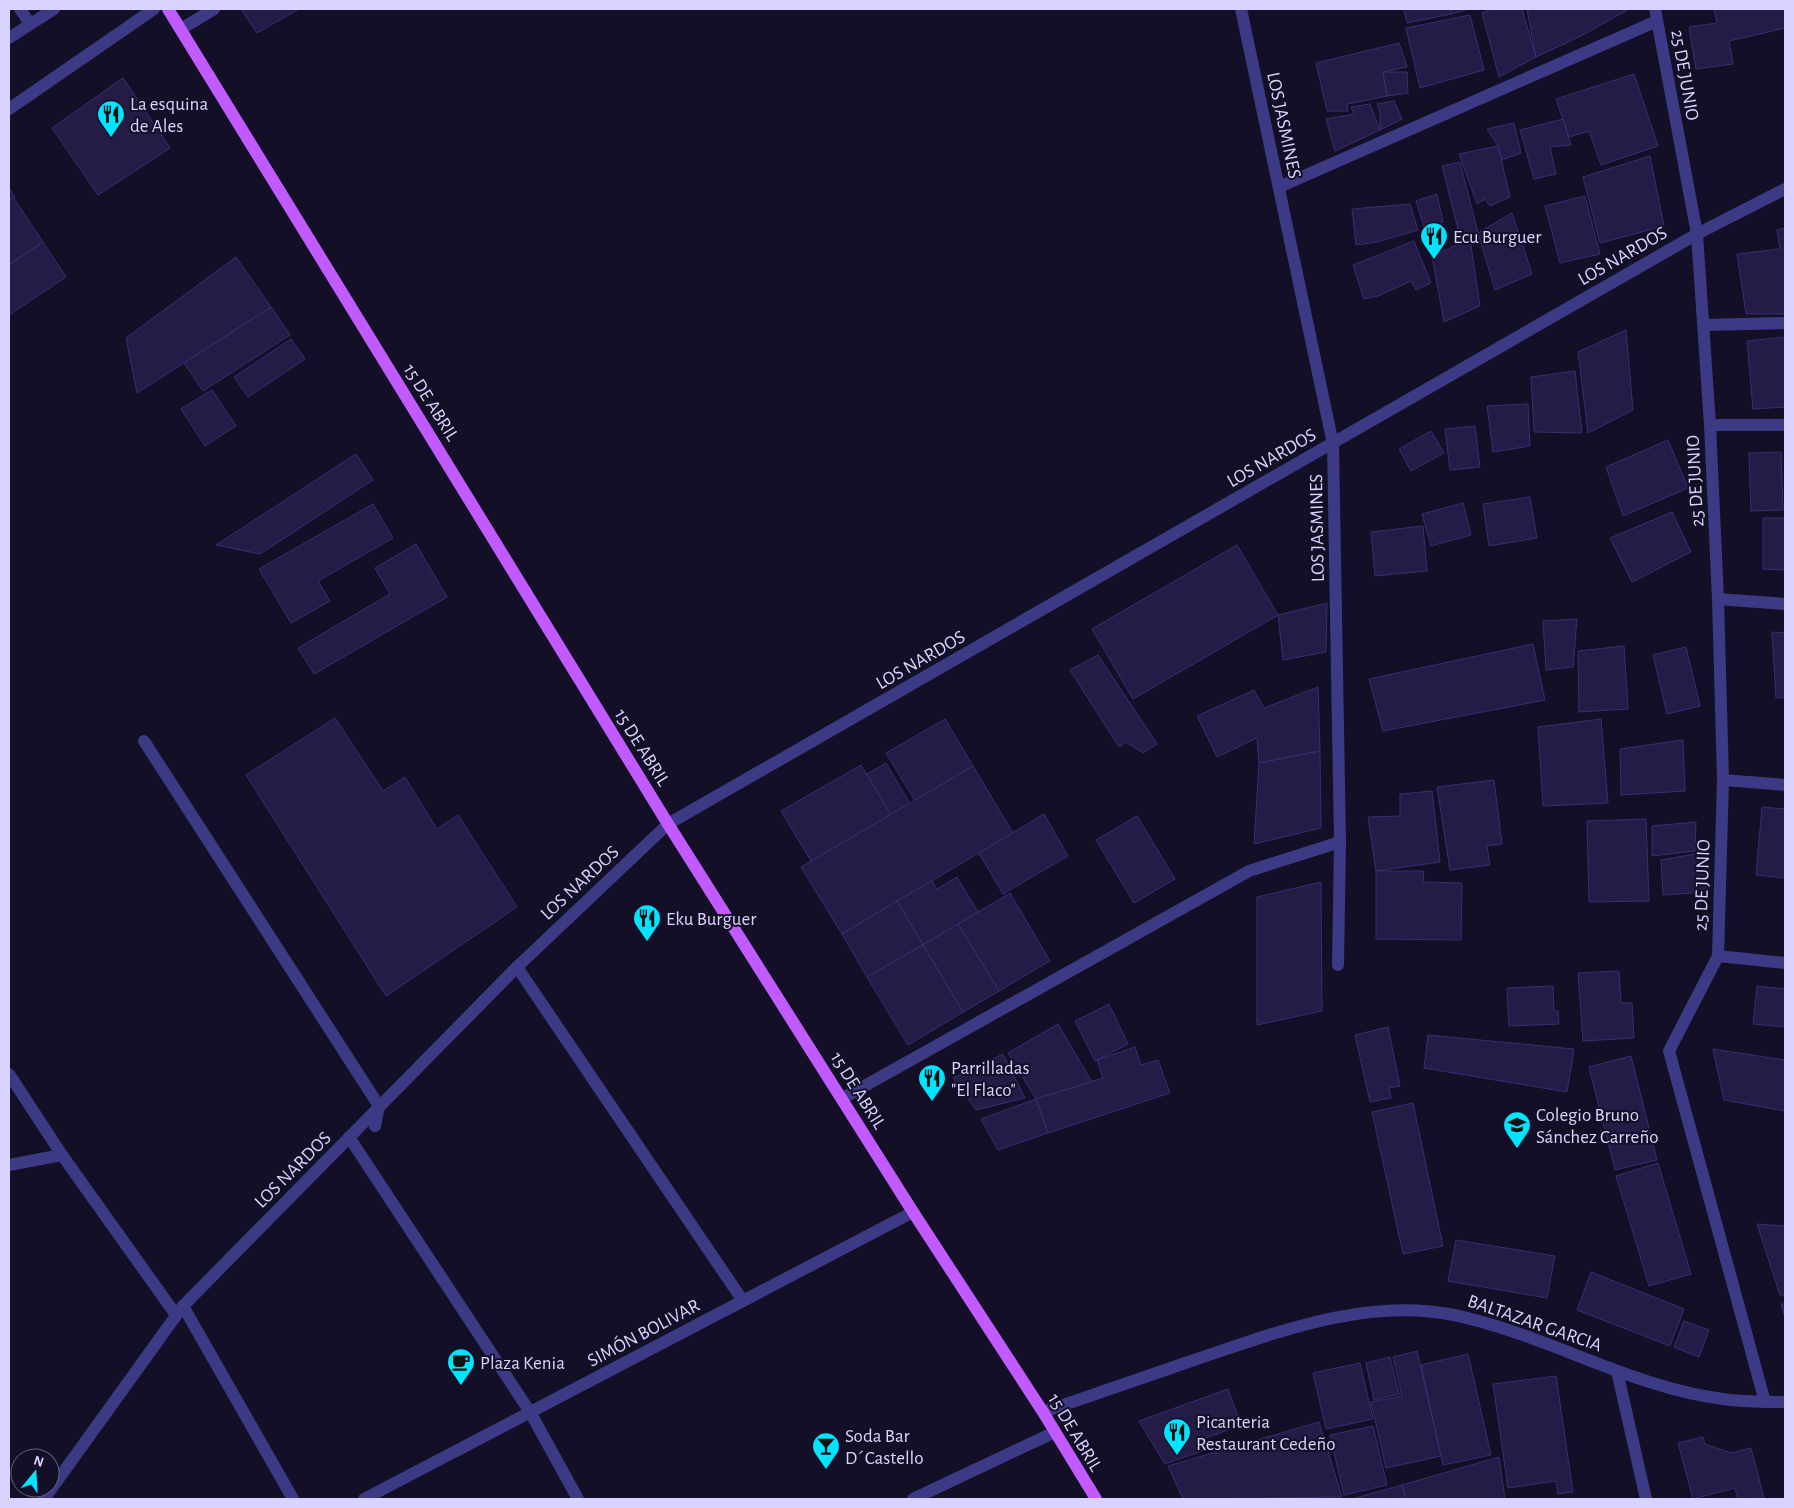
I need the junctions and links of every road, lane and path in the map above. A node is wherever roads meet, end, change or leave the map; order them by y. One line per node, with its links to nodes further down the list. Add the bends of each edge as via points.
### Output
1 (20, 9): 8 (street)
2 (54, 9): 8 (street)
3 (154, 9): 11 (street)
4 (168, 9): 9 (main road, 15 DE ABRIL)
5 (214, 9): 9 (street)
6 (1241, 9): 12 (street, LOS JASMINES)
7 (1656, 15): 12 (street); 14 (street, 25 DE JUNIO)
8 (30, 24): 10 (street)
9 (181, 29): 25 (main road, 15 DE ABRIL)
10 (9, 38)
11 (9, 109)
12 (1279, 187): 19 (street, LOS JASMINES)
13 (1785, 189): 14 (street, LOS NARDOS)
14 (1697, 234): 16 (street, 25 DE JUNIO); 19 (street, LOS NARDOS)
15 (1785, 323): 16 (street)
16 (1704, 325): 17 (street, 25 DE JUNIO)
17 (1710, 425): 18 (street); 20 (street, 25 DE JUNIO)
18 (1785, 425)
19 (1333, 444): 25 (street, LOS NARDOS); 26 (street, LOS JASMINES)
20 (1718, 599): 21 (street); 23 (street, 25 DE JUNIO)
21 (1785, 604)
22 (144, 741): 33 (street)
23 (1723, 780): 24 (street); 27 (street, 25 DE JUNIO)
24 (1785, 785)
25 (668, 824): 30 (street, LOS NARDOS); 32 (main road, 15 DE ABRIL)
26 (1340, 842): 29 (street, LOS JASMINES); 32 (street, via 1249,871)
27 (1718, 956): 28 (street); 42 (street, via 1669,1051)
28 (1785, 963)
29 (1338, 965)
30 (517, 967): 33 (street, LOS NARDOS); 39 (street)
31 (9, 1074): 36 (street)
32 (843, 1098): 38 (main road, 15 DE ABRIL)
33 (379, 1106): 34 (street); 35 (street, LOS NARDOS)
34 (375, 1126)
35 (349, 1137): 40 (street, LOS NARDOS); 44 (street)
36 (62, 1155): 37 (street); 40 (street)
37 (9, 1165)
38 (913, 1212): 39 (street, SIMÓN BOLIVAR); 45 (main road, 15 DE ABRIL)
39 (742, 1301): 44 (street, SIMÓN BOLIVAR)
40 (179, 1311): 47 (street, LOS NARDOS); 48 (street)
41 (1617, 1371): 42 (street, BALTAZAR GARCIA, via 1722,1399); 45 (street, BALTAZAR GARCIA, via 1494,1325 1452,1314 1393,1310 1336,1317 1275,1332); 53 (street)
42 (1765, 1402): 43 (street, BALTAZAR GARCIA)
43 (1785, 1402)
44 (530, 1412): 49 (street, SIMÓN BOLIVAR); 50 (street)
45 (1043, 1412): 46 (main road, 15 DE ABRIL)
46 (1055, 1432): 51 (street); 52 (main road, 15 DE ABRIL)
47 (44, 1499)
48 (294, 1499)
49 (364, 1499)
50 (578, 1499)
51 (913, 1499)
52 (1096, 1499)
53 (1646, 1499)

